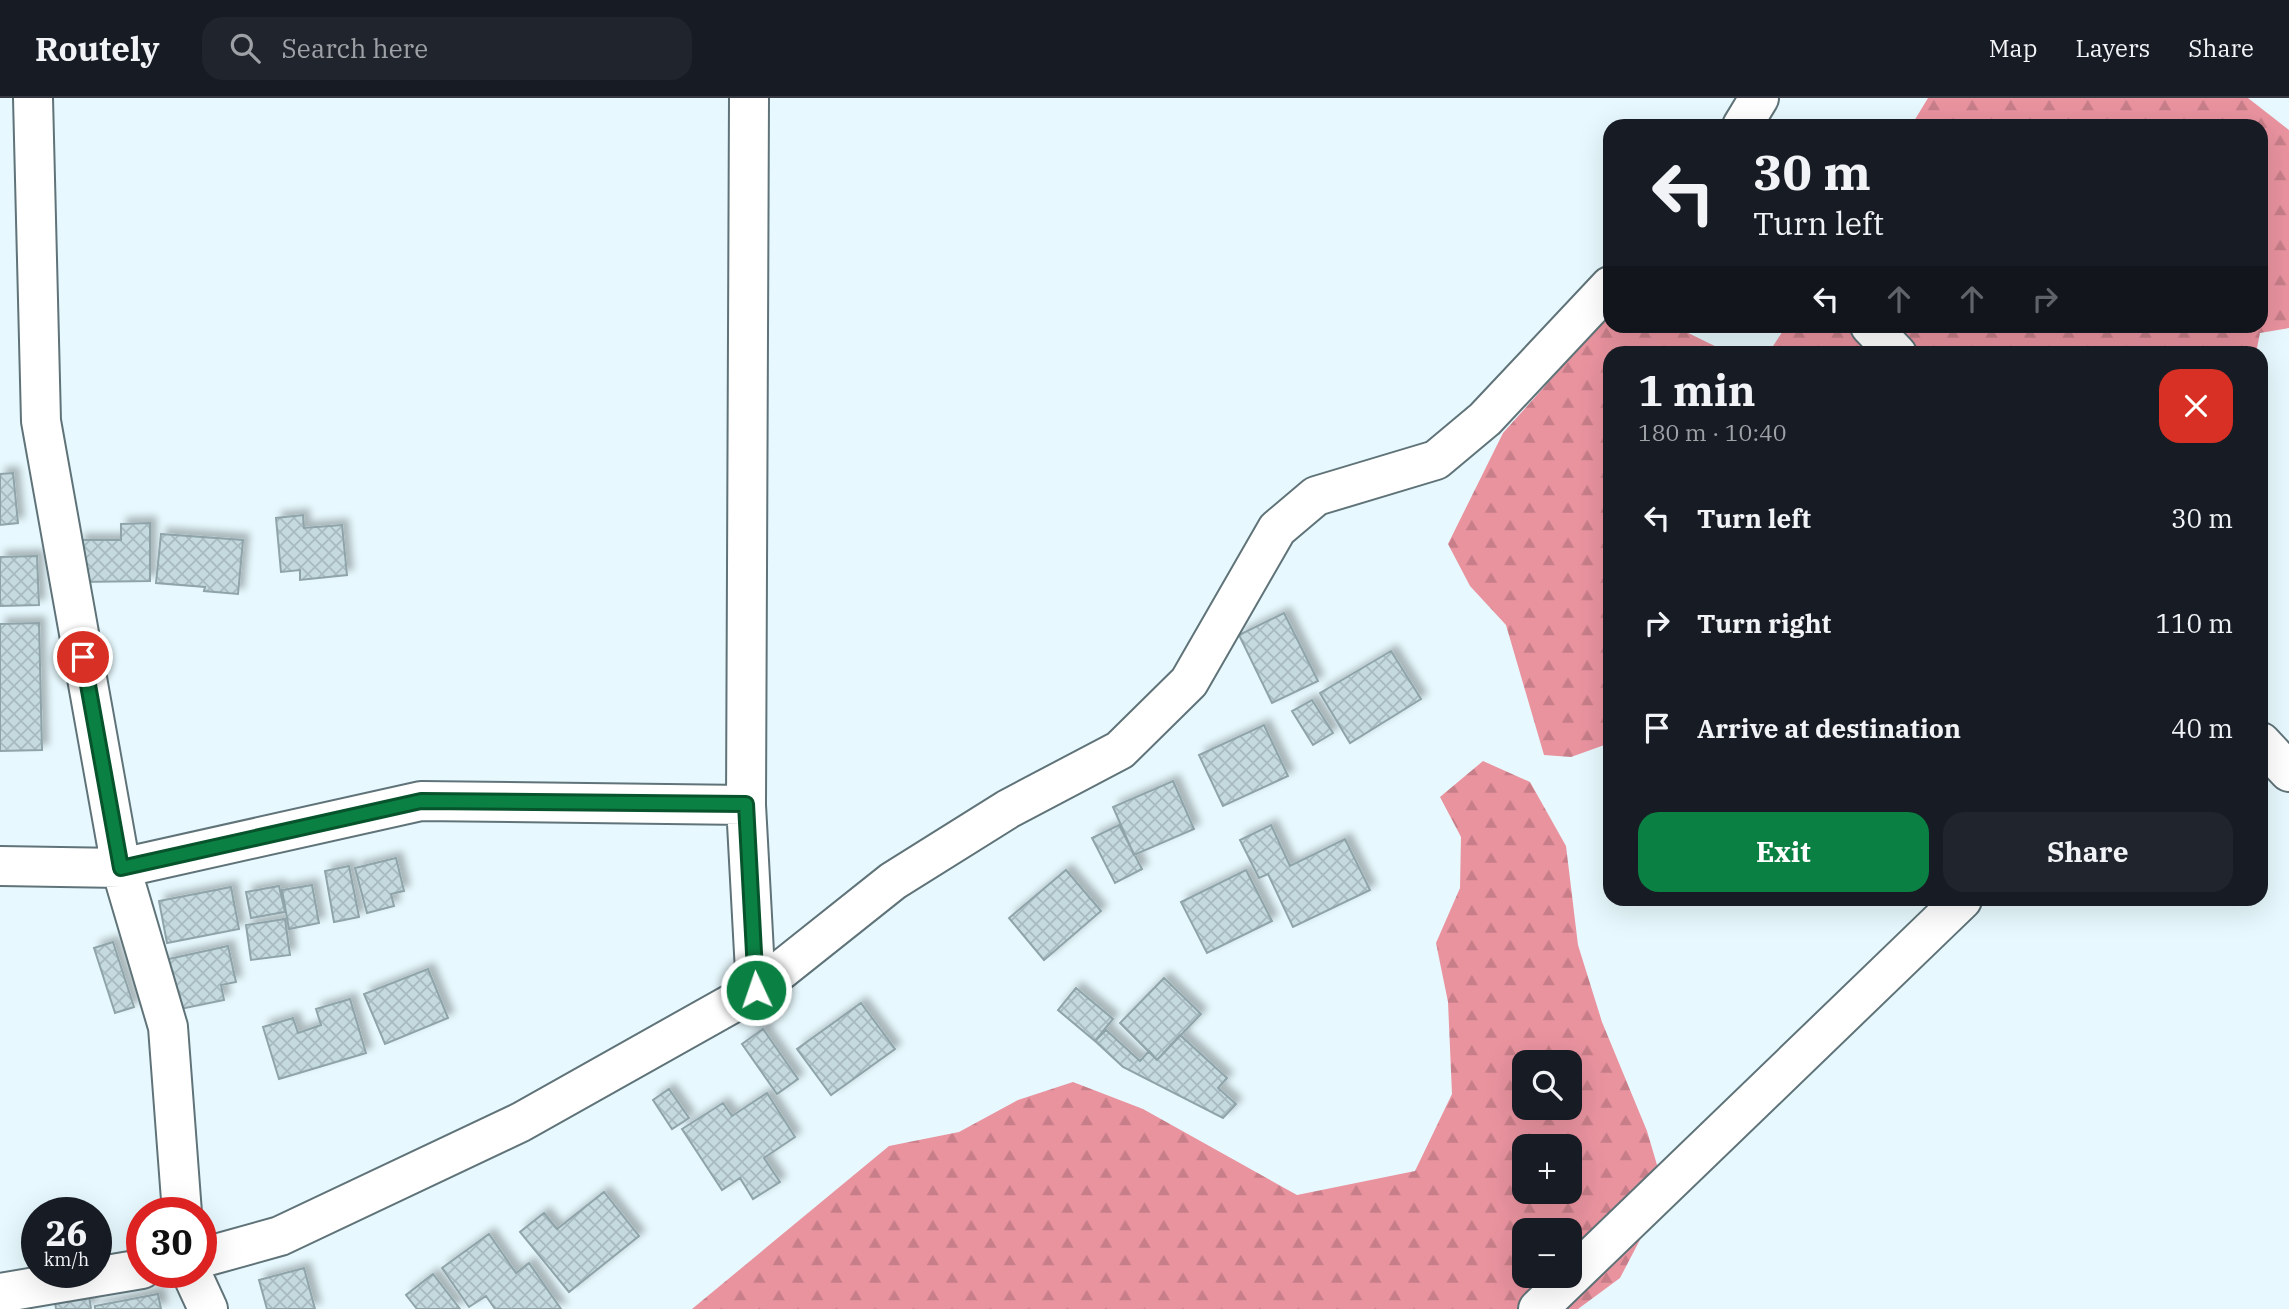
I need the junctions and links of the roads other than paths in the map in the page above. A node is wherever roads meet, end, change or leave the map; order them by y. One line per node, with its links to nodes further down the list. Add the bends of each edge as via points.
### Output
1 (33, 98): 12 (street, via 41,421)
2 (749, 98): 10 (street)
3 (1759, 98): 4 (street)
4 (1746, 119)
5 (1603, 293): 14 (street, via 1485,419 1436,460 1316,496 1276,529 1189,682 1120,750 1008,809 893,881)
6 (1878, 333): 7 (street)
7 (1890, 346)
8 (2268, 750): 9 (street)
9 (2289, 772)
10 (746, 804): 12 (street, via 421,801); 14 (street)
11 (0, 866): 12 (street)
12 (121, 868): 15 (street, via 168,1027)
13 (1956, 906): 21 (street)
14 (756, 990): 16 (street, via 509,1127 280,1236)
15 (181, 1197)
16 (217, 1254)
17 (126, 1272): 19 (street)
18 (198, 1288): 20 (street)
19 (0, 1293)
20 (208, 1309)
21 (1538, 1309)

